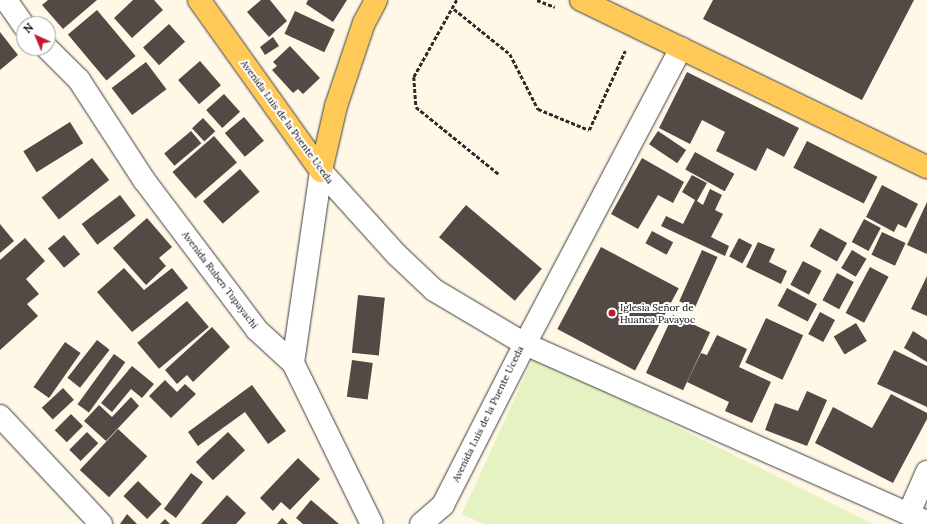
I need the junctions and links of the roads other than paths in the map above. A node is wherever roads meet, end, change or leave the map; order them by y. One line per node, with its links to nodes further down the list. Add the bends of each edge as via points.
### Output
1 (6, 0): 5 (street)
2 (199, 0): 9 (main road, Avenida Luis de la Puente Uceda)
3 (376, 0): 9 (main road, via 364,23 336,106)
4 (581, 0): 6 (main road)
5 (17, 16)
6 (681, 48): 8 (main road); 10 (street)
7 (55, 56): 11 (street, Avenida Ruben Tupayachi, via 79,80 144,180 257,330)
8 (927, 167)
9 (321, 171): 10 (street, Avenida Luis de la Puente Uceda, via 397,256 434,290); 11 (street)
10 (525, 344): 14 (street); 17 (street, Avenida Luis de la Puente Uceda, via 443,506)
11 (293, 363): 16 (street, Avenida Ruben Tupayachi)
12 (0, 416): 15 (street)
13 (927, 472): 14 (street)
14 (918, 518)
15 (101, 524)
16 (372, 524)
17 (421, 524)

